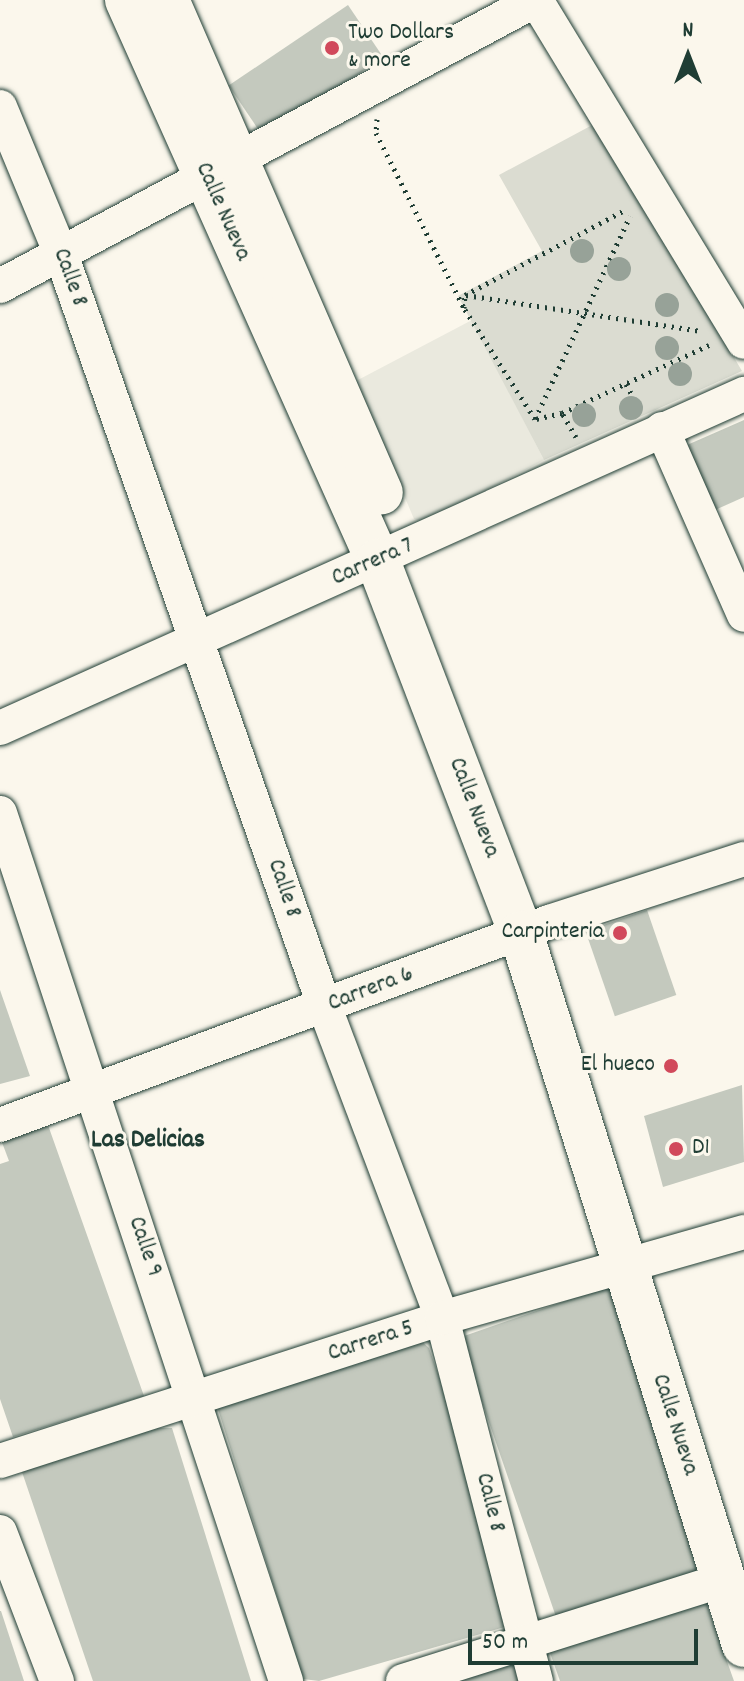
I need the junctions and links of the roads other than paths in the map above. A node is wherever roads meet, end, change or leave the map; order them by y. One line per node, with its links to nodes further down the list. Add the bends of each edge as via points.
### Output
1 (127, 0): 5 (main road, Calle Nueva)
2 (167, 0): 5 (main road, Calle Nueva)
3 (536, 0): 5 (street); 8 (street)
4 (0, 107): 6 (street, Calle 8)
5 (221, 168): 6 (street); 11 (main road, Calle Nueva)
6 (61, 254): 7 (street); 13 (street, Calle 8)
7 (0, 286)
8 (744, 342)
9 (744, 394): 10 (street, Carrera 7)
10 (662, 429): 11 (street, Carrera 7); 12 (street)
11 (392, 554): 13 (street, Carrera 7); 17 (main road, Calle Nueva)
12 (744, 615)
13 (197, 642): 14 (street, Carrera 7); 18 (street, Calle 8)
14 (0, 728)
15 (0, 813): 19 (street, Calle 9)
16 (744, 859): 17 (street, Carrera 6)
17 (535, 928): 18 (street, Carrera 6); 22 (main road, Calle Nueva)
18 (325, 1008): 19 (street, Carrera 6); 23 (street, Calle 8)
19 (92, 1095): 20 (street, Carrera 6); 24 (street, Calle 9)
20 (0, 1125)
21 (744, 1232): 22 (street, Carrera 5)
22 (638, 1262): 23 (street, Carrera 5); 27 (main road, Calle Nueva)
23 (442, 1318): 24 (street, Carrera 5); 28 (street, Calle 8)
24 (196, 1399): 25 (street, Carrera 5); 32 (street, Calle 9)
25 (0, 1461)
26 (0, 1532): 30 (street)
27 (734, 1563): 28 (street); 29 (main road, Calle Nueva)
28 (524, 1640): 33 (street); 34 (street, Calle 8)
29 (744, 1645)
30 (42, 1665): 31 (street)
31 (57, 1681)
32 (286, 1681)
33 (403, 1681)
34 (536, 1681)

